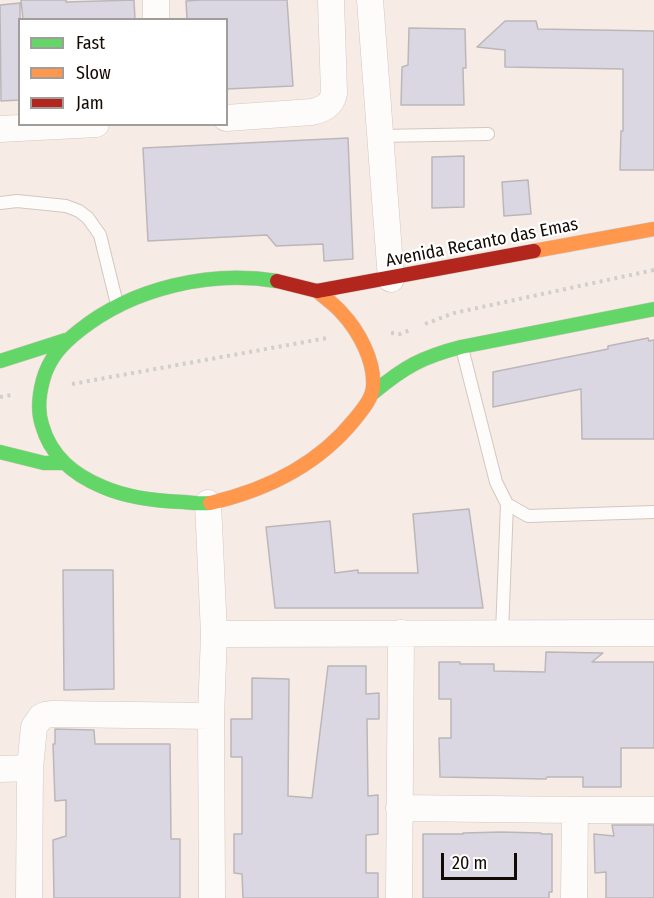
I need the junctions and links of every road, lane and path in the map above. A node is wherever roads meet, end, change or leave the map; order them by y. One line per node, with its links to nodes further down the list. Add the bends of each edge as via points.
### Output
1 (156, 0): 4 (street)
2 (331, 0): 5 (street, via 331,102 312,112)
3 (370, 0): 9 (street)
4 (156, 18)
5 (228, 118)
6 (58, 126): 7 (street)
7 (0, 129)
8 (488, 134): 9 (lane)
9 (380, 136): 12 (street)
10 (0, 203): 14 (lane, via 66,206 88,218 100,235)
11 (654, 229): 12 (main road, Avenida Recanto das Emas)
12 (391, 279): 13 (main road, Avenida Recanto das Emas)
13 (317, 291): 14 (main road, via 251,278 199,280); 19 (main road, via 357,332 370,360)
14 (117, 306): 16 (main road)
15 (654, 309): 17 (main road)
16 (66, 340): 18 (main road); 21 (main road, via 46,369 38,406 41,428)
17 (461, 347): 19 (main road, via 415,363); 23 (lane, via 496,482)
18 (0, 361)
19 (373, 393): 22 (main road, via 352,423 318,457 259,489)
20 (0, 452): 21 (main road, via 44,463)
21 (61, 463): 22 (main road, via 86,480 125,496)
22 (208, 503): 28 (street)
23 (507, 504): 24 (lane, via 528,516); 26 (lane)
24 (654, 512)
25 (401, 633): 26 (street); 28 (street); 32 (street)
26 (502, 633): 27 (street)
27 (654, 633)
28 (214, 634): 29 (street)
29 (211, 716): 30 (street, via 45,715 34,727); 36 (street)
30 (30, 768): 31 (street); 35 (street)
31 (0, 769)
32 (399, 808): 33 (street); 37 (street)
33 (575, 810): 34 (street); 38 (street)
34 (654, 810)
35 (29, 898)
36 (212, 898)
37 (399, 898)
38 (574, 898)

